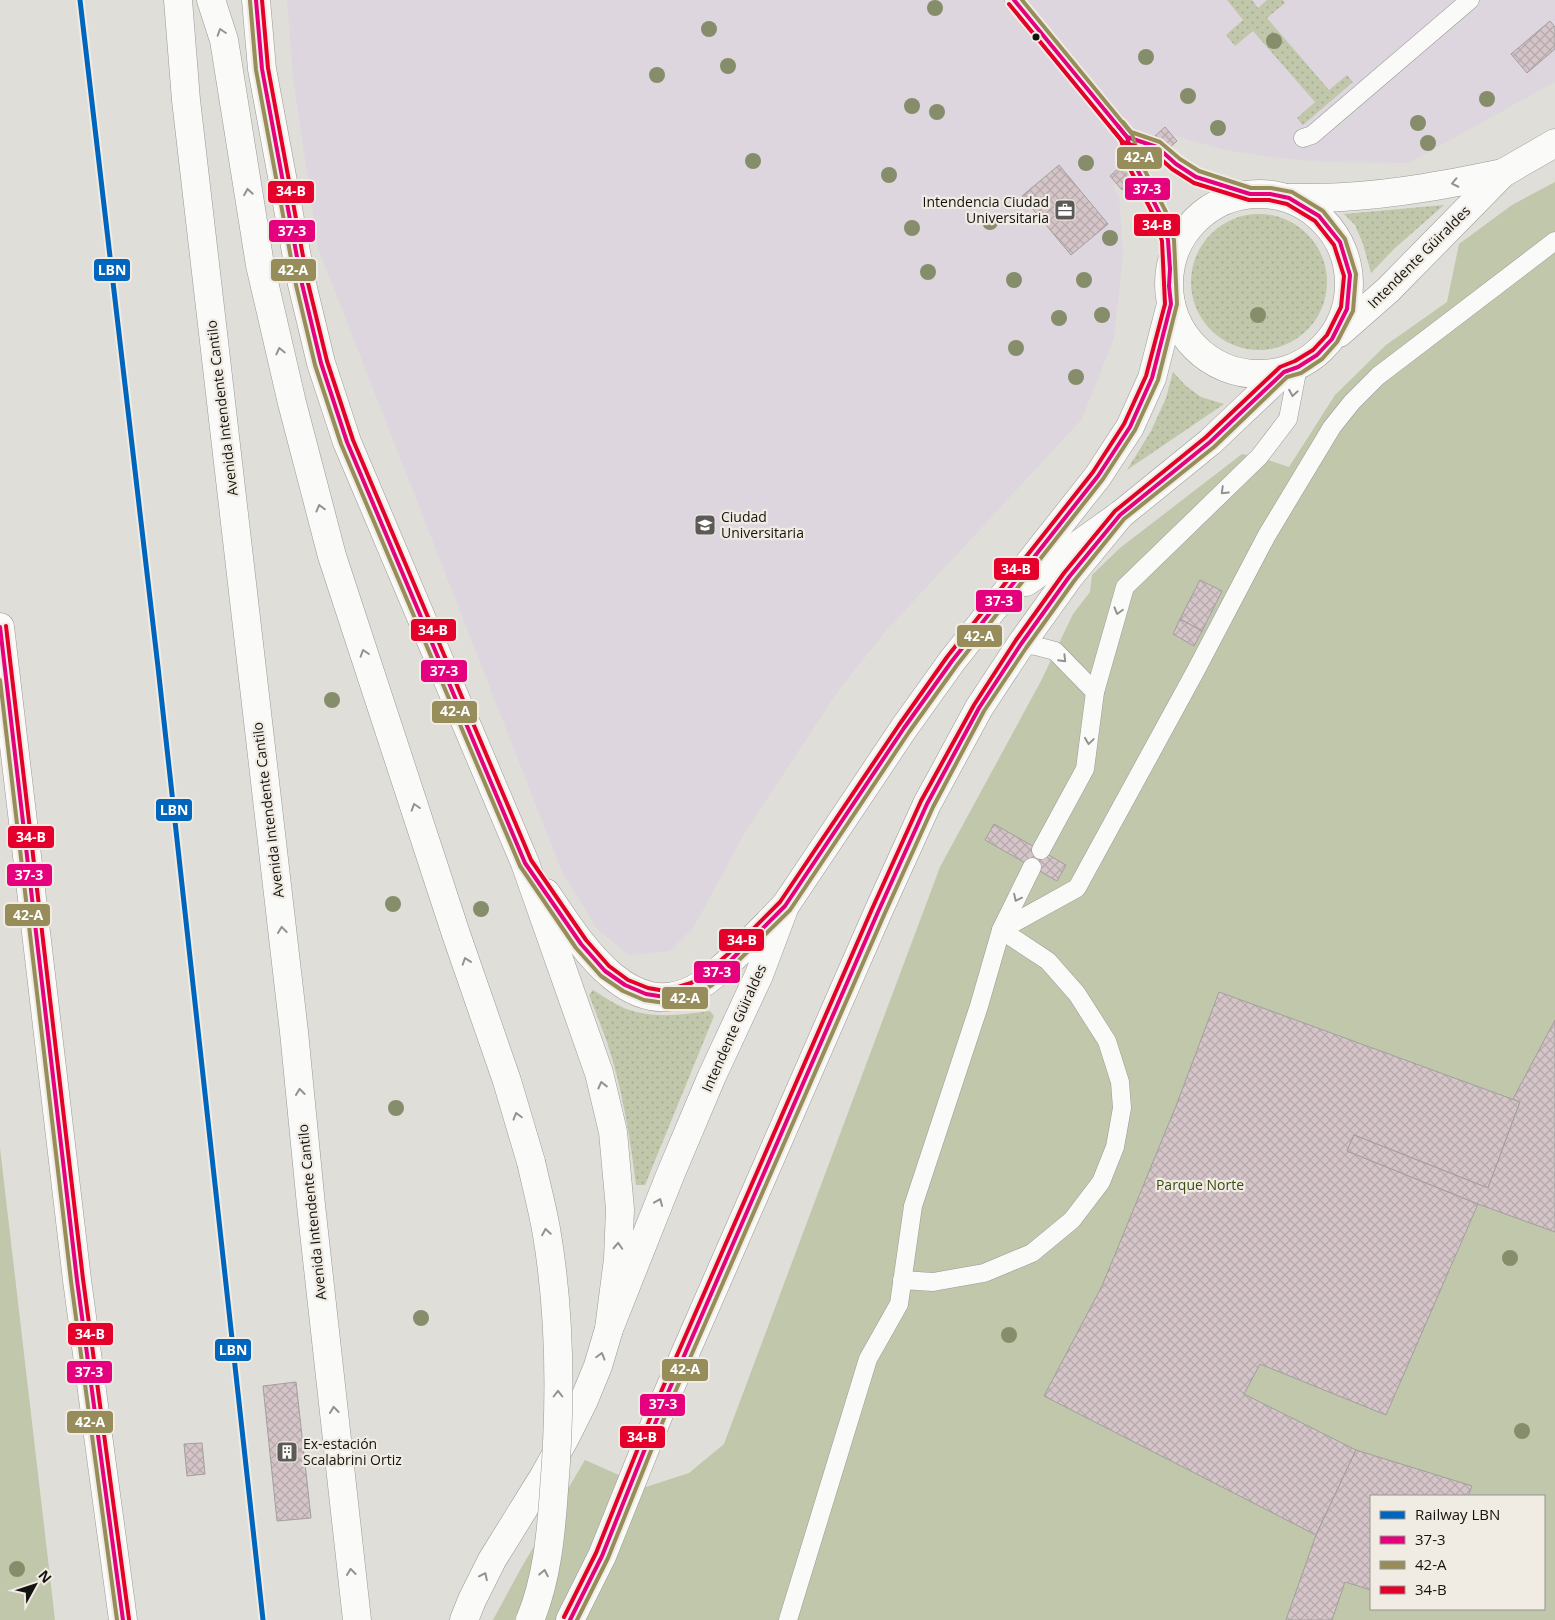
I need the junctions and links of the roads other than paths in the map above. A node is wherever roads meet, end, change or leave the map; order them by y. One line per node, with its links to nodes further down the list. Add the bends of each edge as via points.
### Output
1 (178, 0): 30 (main road, Avenida Intendente Cantilo, one-way to 1, via 294,1032 186,100)
2 (211, 0): 32 (main road, one-way to 2, bridge, via 551,1538 558,1430 558,1359 546,1229 507,1080 332,556 260,265 224,40)
3 (256, 0): 23 (main road, via 262,69 302,284 321,364 347,442)
4 (1014, 0): 6 (lane)
5 (1470, 0): 7 (lane, via 1312,135)
6 (1127, 137): 10 (lane, via 1157,148 1196,177); 13 (lane, via 1135,165 1160,214 1168,240)
7 (1303, 138)
8 (1555, 143): 9 (main road, Intendente Güiraldes)
9 (1503, 172): 11 (main road, Intendente Güiraldes, one-way to 11, via 1397,192); 15 (main road, Intendente Güiraldes, via 1388,290)
10 (1250, 194): 11 (main road); 13 (main road, via 1222,202 1197,217 1179,241)
11 (1289, 198): 15 (main road, via 1319,216 1340,242 1350,275 1347,309)
12 (1555, 241): 26 (lane, via 1378,376 1352,402 1332,427 1267,536 1077,888)
13 (1170, 269): 14 (main road)
14 (1171, 304): 16 (main road, via 1182,331 1201,354 1226,369 1255,375); 18 (main road, Intendente Güiraldes, via 1152,378 1130,428 1098,476)
15 (1332, 339): 16 (main road, Intendente Güiraldes, via 1317,355)
16 (1291, 369): 17 (main road, Intendente Güiraldes, via 1210,442); 21 (lane, one-way to 21, via 1288,419 1258,457 1125,587)
17 (1120, 515): 18 (main road, Intendente Güiraldes); 20 (main road, Intendente Güiraldes, via 1069,577)
18 (1000, 600): 25 (main road, Intendente Güiraldes, via 904,728)
19 (0, 627): 29 (main road, via 77,1280)
20 (1021, 644): 21 (lane, one-way to 21, via 1055,651); 33 (main road, Intendente Güiraldes, via 979,708 928,804 664,1404 602,1556)
21 (1095, 692): 22 (lane, one-way to 22, via 1085,769)
22 (1041, 850)
23 (525, 863): 25 (main road, via 581,944 599,964 625,986 646,994 665,997 694,989 732,959); 28 (main road, one-way to 23, via 618,1259 620,1210 613,1132 599,1073)
24 (1032, 867): 26 (lane, one-way to 26)
25 (785, 906): 28 (main road, Intendente Güiraldes, one-way to 25, via 674,1164 759,975)
26 (1001, 930): 27 (lane, via 913,1206); 27 (lane, via 1048,961 1077,994 1106,1041 1120,1082 1122,1108 1115,1147 1101,1182 1072,1220 1032,1253 984,1274 933,1282)
27 (902, 1280): 34 (lane, via 899,1304 868,1359)
28 (609, 1329): 31 (main road, one-way to 28, via 492,1560 565,1438 598,1366)
29 (123, 1620)
30 (357, 1620)
31 (464, 1620)
32 (530, 1620)
33 (570, 1620)
34 (788, 1620)

